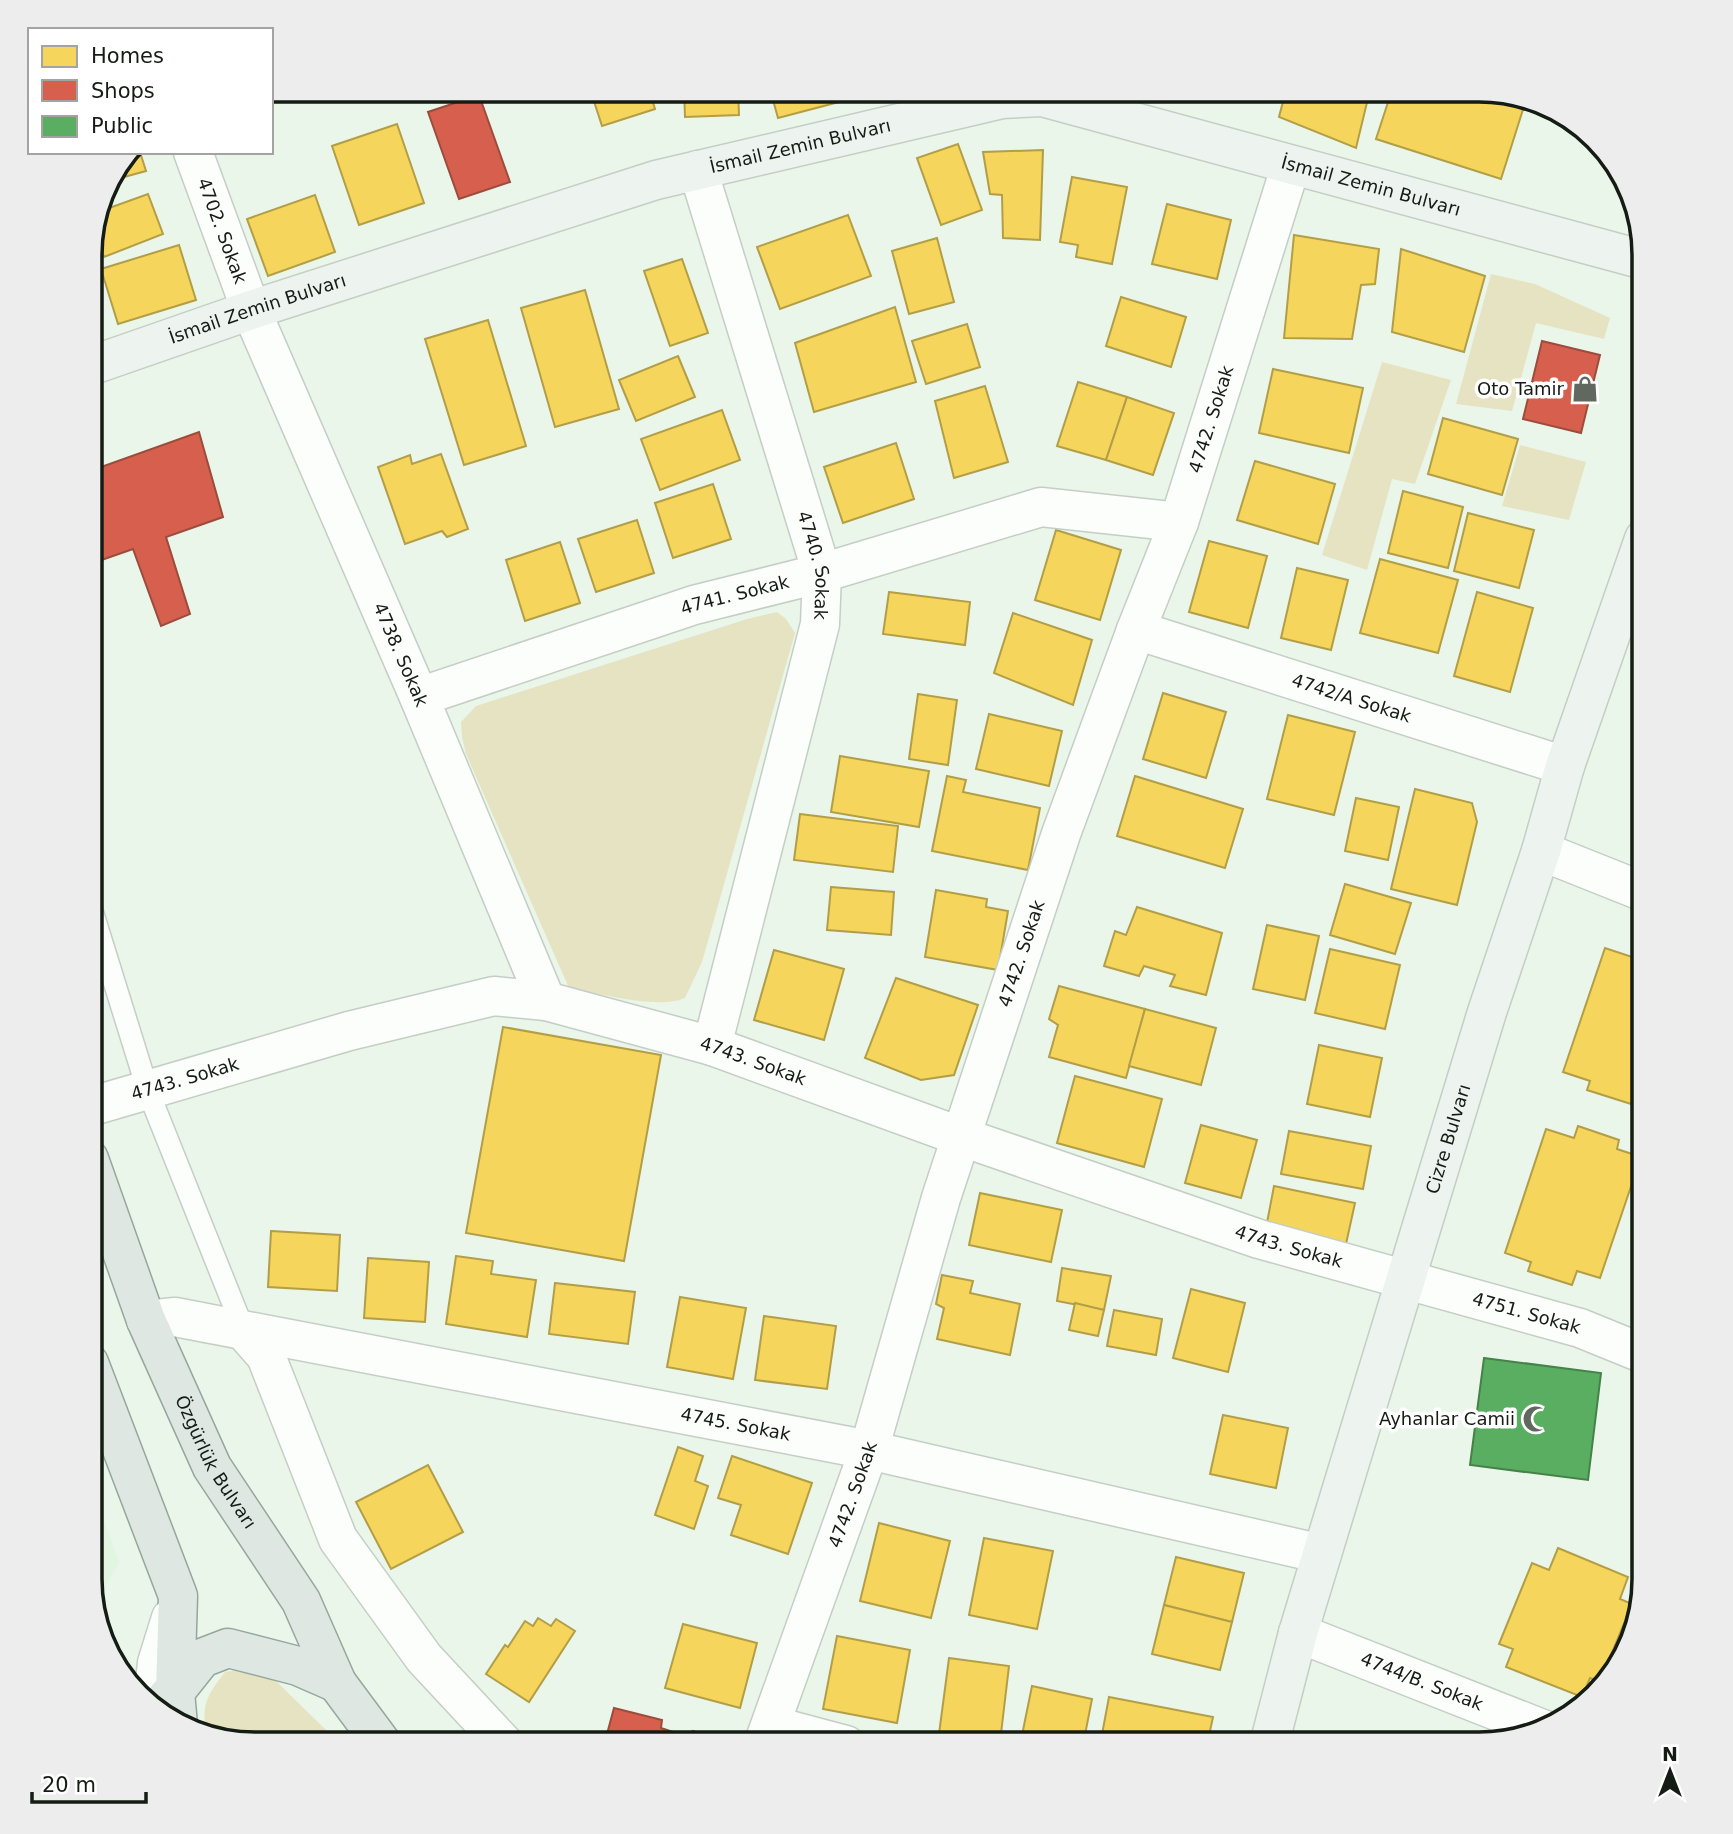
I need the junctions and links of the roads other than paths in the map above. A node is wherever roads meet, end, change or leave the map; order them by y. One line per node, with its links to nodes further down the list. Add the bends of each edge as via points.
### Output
1 (989, 102): 5 (main road, İsmail Zemin Bulvarı)
2 (1072, 102): 4 (main road, İsmail Zemin Bulvarı)
3 (194, 154): 7 (street, 4702. Sokak)
4 (1291, 165): 6 (main road, İsmail Zemin Bulvarı); 9 (street, 4742. Sokak)
5 (698, 170): 7 (main road, İsmail Zemin Bulvarı); 10 (street, 4740. Sokak)
6 (1632, 257)
7 (251, 310): 8 (main road, İsmail Zemin Bulvarı); 13 (street, 4738. Sokak)
8 (102, 362)
9 (1179, 522): 10 (street, 4741. Sokak, via 1041,507); 12 (street, 4742. Sokak)
10 (822, 573): 13 (street, 4741. Sokak, via 694,605); 19 (street, 4740. Sokak, via 820,624)
11 (1632, 573): 14 (main road, Cizre Bulvarı)
12 (1136, 630): 14 (street, 4742/A Sokak); 22 (street, 4742. Sokak, via 1061,834)
13 (419, 697): 18 (street, 4738. Sokak)
14 (1565, 766): 15 (main road, Cizre Bulvarı)
15 (1541, 851): 16 (street); 24 (main road, Cizre Bulvarı)
16 (1632, 887)
17 (102, 943): 20 (lane)
18 (546, 1001): 19 (street, 4743. Sokak); 20 (street, 4743. Sokak, via 494,996 349,1031)
19 (712, 1046): 22 (street, 4743. Sokak)
20 (148, 1091): 21 (street, 4743. Sokak); 26 (lane)
21 (102, 1103)
22 (962, 1137): 24 (street, 4743. Sokak, via 1259,1238); 29 (street, 4742. Sokak)
23 (102, 1195): 25 (main road, Özgürlük Bulvarı)
24 (1405, 1278): 27 (street, 4751. Sokak, via 1580,1328); 30 (main road, Cizre Bulvarı)
25 (146, 1320): 26 (street, 4745. Sokak, via 174,1317); 32 (main road, Özgürlük Bulvarı, via 212,1467 301,1601)
26 (244, 1331): 29 (street, 4745. Sokak); 37 (street, via 266,1356 338,1539 424,1658)
27 (1632, 1349)
28 (102, 1397): 33 (main road, via 177,1596)
29 (869, 1450): 30 (street, 4745. Sokak); 38 (street, 4742. Sokak)
30 (1322, 1554): 31 (main road, Cizre Bulvarı)
31 (1298, 1633): 35 (street, 4744/B. Sokak); 39 (main road, Cizre Bulvarı)
32 (337, 1683): 34 (main road, via 298,1666 229,1648 202,1658); 36 (main road, Özgürlük Bulvarı)
33 (164, 1704)
34 (166, 1705)
35 (1529, 1724)
36 (373, 1732)
37 (493, 1732)
38 (768, 1732)
39 (1272, 1732)

